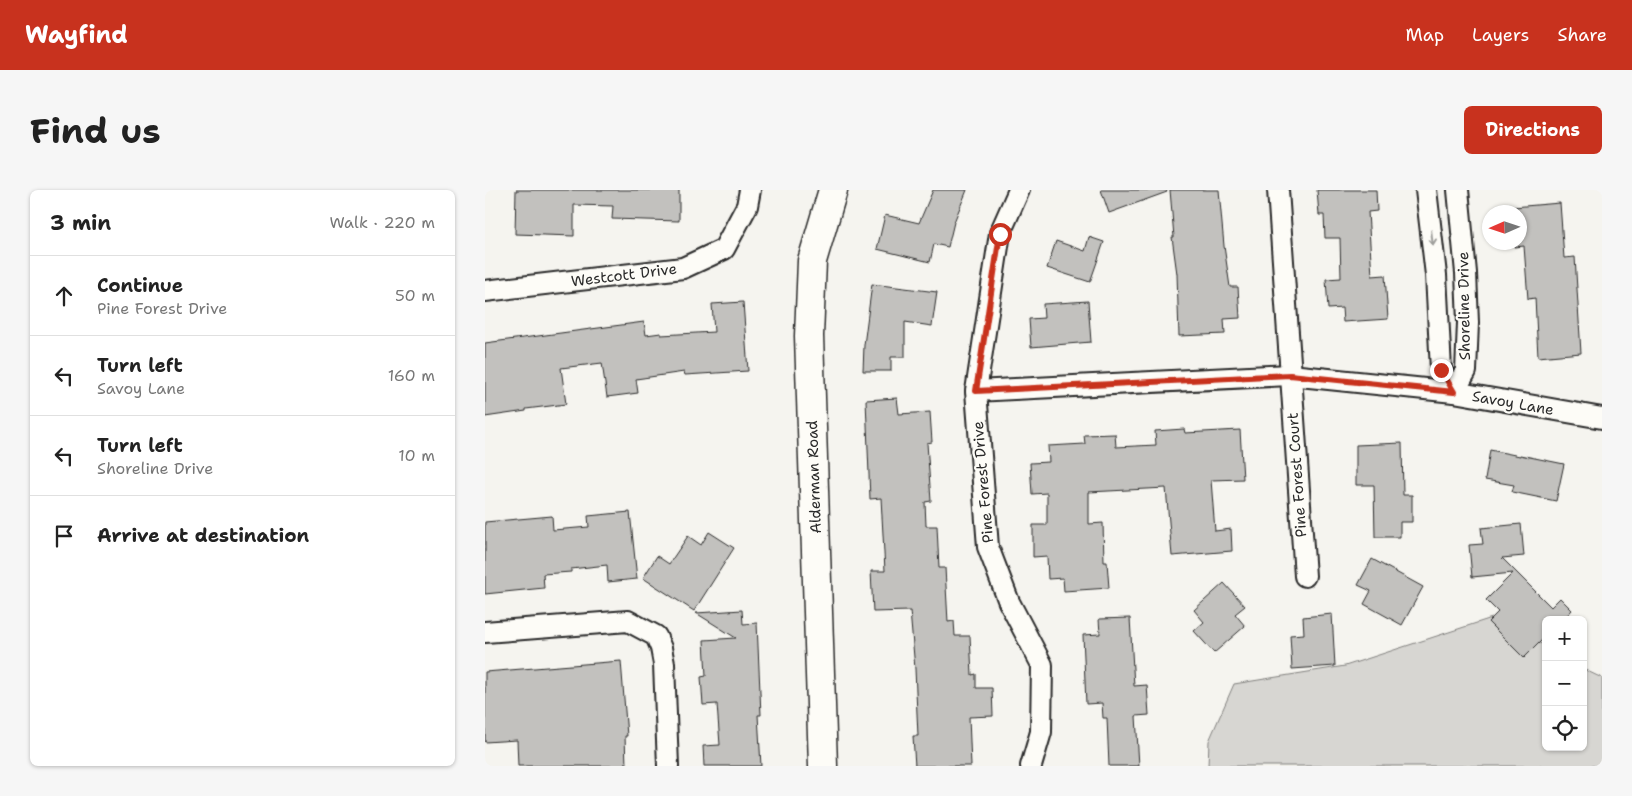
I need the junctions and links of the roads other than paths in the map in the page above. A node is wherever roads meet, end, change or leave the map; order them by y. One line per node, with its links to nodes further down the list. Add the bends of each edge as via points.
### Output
1 (750, 190): 7 (street, Westcott Drive, via 747,206 724,249 683,268)
2 (833, 190): 15 (street, Alderman Road, via 812,262 809,336)
3 (1019, 190): 9 (street, Pine Forest Drive, via 1000,234)
4 (1278, 190): 8 (street)
5 (1426, 190): 10 (street, Shoreline Drive, one-way to 10, via 1436,275 1441,370)
6 (1457, 190): 10 (street, Shoreline Drive, via 1468,323 1465,371)
7 (485, 292)
8 (1290, 375): 9 (street, Savoy Lane); 10 (street, Savoy Lane); 12 (street, Pine Forest Court)
9 (976, 391): 16 (street, Pine Forest Drive, via 988,547 1009,602 1042,665 1041,732)
10 (1454, 392): 11 (street, Savoy Lane)
11 (1602, 418)
12 (1305, 576)
13 (485, 632): 14 (street, via 628,621 656,636 664,664)
14 (668, 766)
15 (823, 766)
16 (1031, 766)

